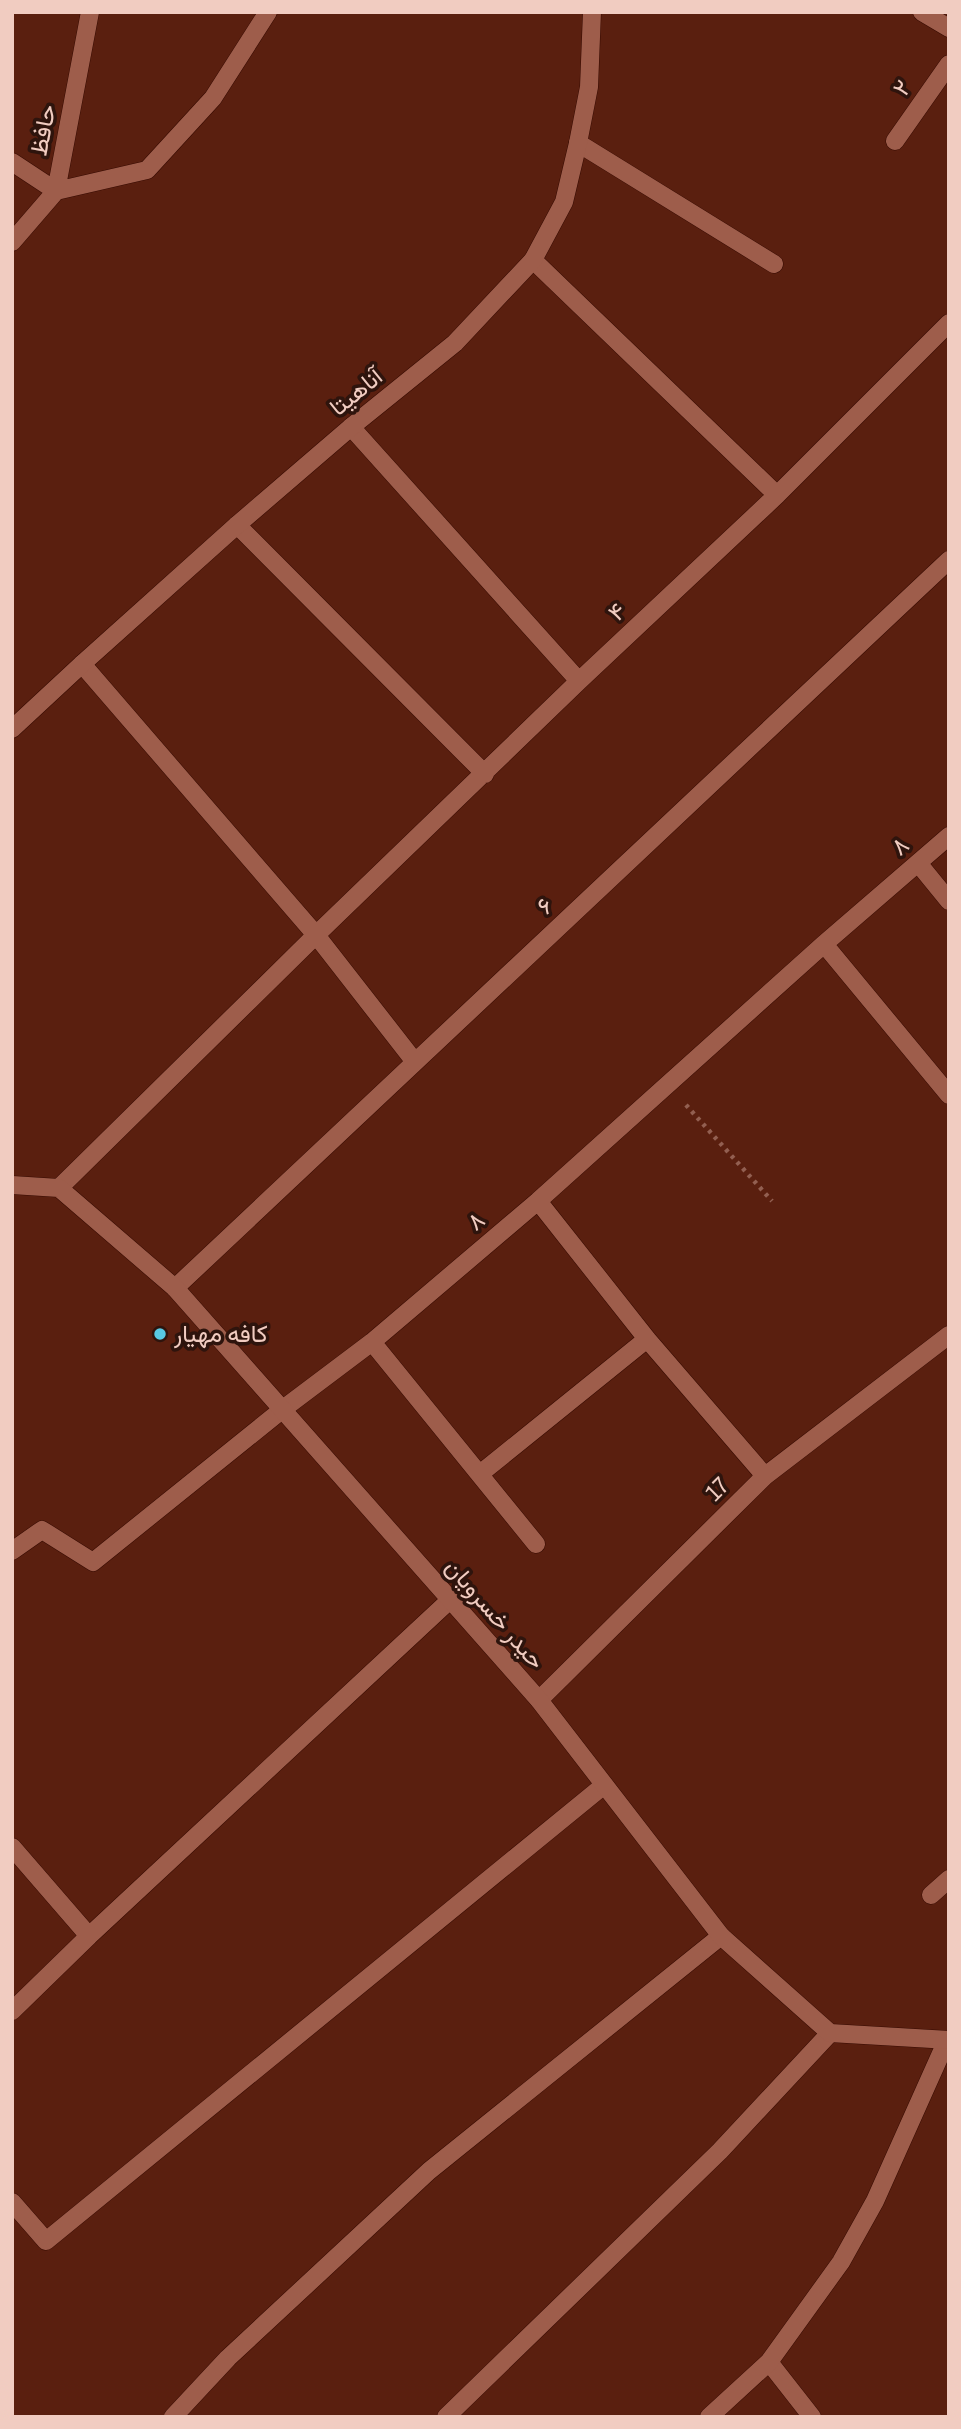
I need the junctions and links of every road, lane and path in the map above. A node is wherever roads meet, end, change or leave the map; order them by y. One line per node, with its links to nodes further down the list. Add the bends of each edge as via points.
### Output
1 (90, 12): 10 (street, حافظ)
2 (268, 12): 10 (street, via 213,98 146,170)
3 (592, 12): 8 (street, آناهیتا, via 589,87)
4 (922, 12): 5 (street)
5 (949, 28)
6 (949, 64): 7 (street, ۲)
7 (895, 141)
8 (579, 143): 12 (street, آناهیتا, via 564,202); 13 (street)
9 (12, 162): 10 (street)
10 (55, 191): 11 (street, حافظ)
11 (12, 242)
12 (533, 260): 15 (street, آناهیتا, via 455,343); 16 (street)
13 (774, 264)
14 (949, 323): 16 (street, ۴)
15 (351, 428): 17 (street, آناهیتا); 20 (street)
16 (777, 495): 20 (street, ۴)
17 (237, 525): 19 (street, آناهیتا); 22 (street)
18 (949, 560): 28 (street, ۶)
19 (82, 664): 21 (street, آناهیتا); 26 (street)
20 (579, 681): 22 (street, ۴)
21 (12, 729)
22 (485, 774): 26 (street, ۴)
23 (949, 836): 24 (street, ۸)
24 (918, 863): 25 (street); 27 (street, ۸)
25 (949, 901)
26 (316, 935): 28 (street); 32 (street, ۴)
27 (824, 944): 29 (street, ۸); 30 (street)
28 (415, 1062): 35 (street, ۶)
29 (667, 1084): 33 (street, ۸); 34 (path)
30 (949, 1095)
31 (12, 1185): 32 (street)
32 (60, 1188): 35 (street, حیدر خسرویان)
33 (538, 1201): 37 (street); 38 (street, ۸)
34 (772, 1201)
35 (175, 1288): 39 (street, حیدر خسرویان)
36 (949, 1335): 41 (street, 17)
37 (647, 1339): 40 (street); 41 (street)
38 (372, 1342): 39 (street, ۸); 40 (street)
39 (283, 1409): 43 (street, ۸, via 93,1562 42,1530); 44 (street, حیدر خسرویان)
40 (481, 1473): 42 (street)
41 (765, 1476): 45 (street, 17)
42 (536, 1544)
43 (12, 1551)
44 (451, 1600): 45 (street, حیدر خسرویان); 50 (street)
45 (539, 1700): 46 (street, حیدر خسرویان)
46 (603, 1786): 51 (street, حیدر خسرویان); 55 (street, via 47,2241)
47 (12, 1847): 50 (street)
48 (949, 1879): 49 (street)
49 (931, 1895)
50 (89, 1936): 52 (street)
51 (721, 1936): 53 (street, حیدر خسرویان); 57 (street, via 429,2171 228,2358)
52 (12, 2011)
53 (830, 2033): 54 (street); 58 (street, via 720,2151)
54 (948, 2040): 56 (street, via 876,2201 841,2262)
55 (12, 2202)
56 (769, 2362): 59 (street); 60 (street)
57 (173, 2417)
58 (446, 2417)
59 (709, 2417)
60 (812, 2417)

